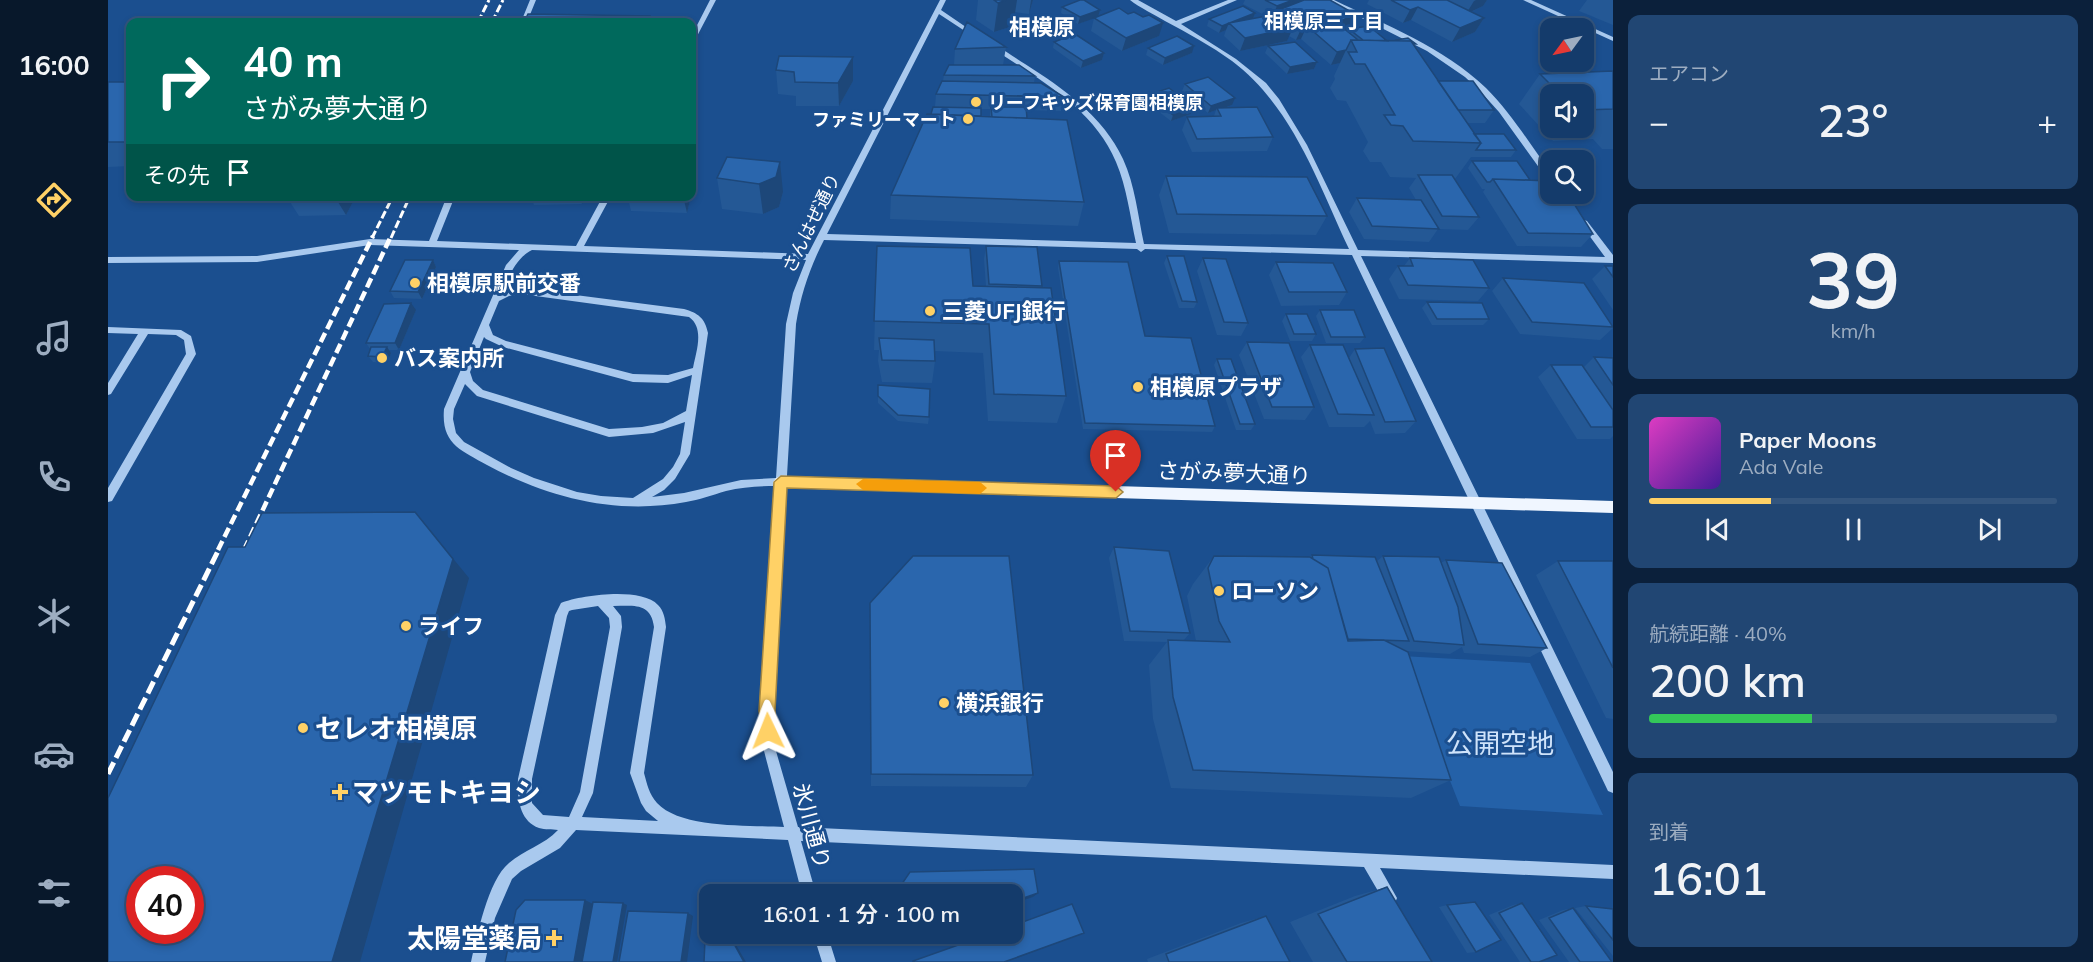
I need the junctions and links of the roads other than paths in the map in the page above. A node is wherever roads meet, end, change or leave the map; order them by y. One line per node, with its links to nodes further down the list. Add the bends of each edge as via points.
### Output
1 (533, 0): 9 (street)
2 (713, 0): 11 (street)
3 (943, 0): 8 (street, さんはぜ通り)
4 (1132, 0): 10 (street)
5 (1234, 0): 10 (street)
6 (1329, 0): 13 (street, via 1426,48 1466,75 1491,98)
7 (1526, 0): 12 (street)
8 (938, 11): 17 (street, さんはぜ通り); 21 (street, via 1056,88 1093,120 1120,161)
9 (526, 18)
10 (1174, 24): 22 (street, via 1247,70 1277,101 1299,135)
11 (696, 32)
12 (1613, 39)
13 (1540, 163)
14 (449, 201): 18 (street)
15 (604, 201): 20 (street)
16 (1577, 213): 25 (street)
17 (821, 237): 21 (street); 23 (street, さんはぜ通り)
18 (432, 243): 19 (street); 24 (street, via 360,243 257,258)
19 (533, 247): 20 (street); 26 (street, via 515,258)
20 (579, 248): 23 (street)
21 (1141, 249): 22 (street)
22 (1355, 253): 25 (street); 37 (street)
23 (811, 256): 34 (street, さんはぜ通り, via 791,324)
24 (108, 260)
25 (1612, 260)
26 (495, 299): 27 (street); 30 (street, via 521,291 693,314 702,323 704,333)
27 (485, 325): 30 (street, via 489,336 503,344 633,378 668,379); 31 (street)
28 (108, 330): 29 (street)
29 (146, 331): 32 (street); 35 (street, via 178,332 188,338 191,354)
30 (698, 370): 33 (street)
31 (465, 372): 33 (street, via 469,383 480,393 609,433 672,424); 36 (street, via 450,409 447,425 451,437 492,463 560,494)
32 (108, 390)
33 (692, 412): 36 (street, via 686,454 679,469 665,485)
34 (781, 482): 36 (street, via 735,485 677,500); 37 (main road, さがみ夢大通り); 43 (street, 氷川通り, via 767,711 770,751)
35 (108, 498)
36 (632, 502)
37 (1477, 503): 38 (main road, さがみ夢大通り); 40 (street)
38 (1613, 507)
39 (600, 602): 41 (street, via 615,616 616,627 586,794); 41 (street, via 573,603 561,615 525,779 523,796 528,812 541,822); 42 (street, via 641,603 650,605 658,614 660,627 637,773 643,797 662,817)
40 (1613, 786)
41 (572, 825): 42 (street); 49 (street, via 544,852 524,860 507,874 488,917)
42 (699, 829): 43 (street)
43 (792, 832): 44 (street); 46 (street, 氷川通り)
44 (1367, 860): 45 (street); 47 (street)
45 (1613, 872)
46 (806, 884)
47 (1395, 906)
48 (823, 944): 50 (street)
49 (478, 962)
50 (829, 962)

